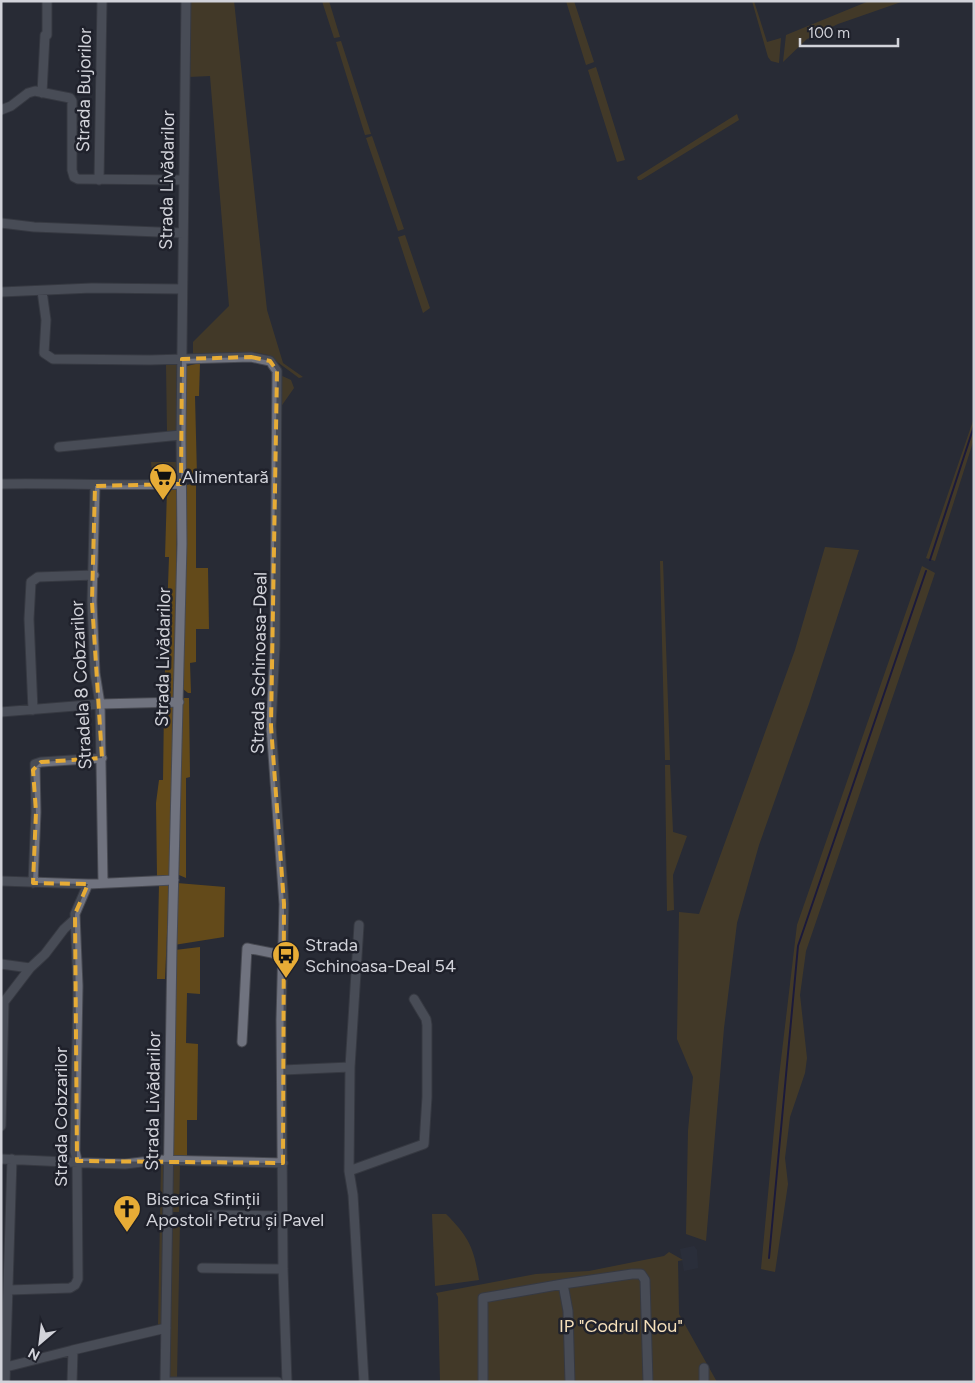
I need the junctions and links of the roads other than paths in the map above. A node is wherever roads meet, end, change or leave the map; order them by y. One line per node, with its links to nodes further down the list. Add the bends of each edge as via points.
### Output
1 (47, 1): 4 (street)
2 (102, 1): 6 (street, Strada Bujorilor)
3 (186, 1): 7 (street, Strada Livădarilor)
4 (42, 93): 5 (street, via 28,93); 6 (street, via 72,101 72,173 78,179)
5 (1, 110)
6 (99, 180): 7 (street)
7 (183, 180): 9 (street, Strada Livădarilor)
8 (1, 223): 9 (street)
9 (183, 233): 10 (street, Strada Livădarilor)
10 (182, 289): 11 (street); 13 (street, Strada Livădarilor)
11 (42, 291): 12 (street); 13 (street, via 46,320 44,353 48,357 77,361)
12 (1, 292)
13 (182, 359): 14 (street, Strada Livădarilor); 32 (street, Strada Schinoasa-Deal, via 259,357 270,361 277,371 275,646 271,726 284,904)
14 (181, 435): 15 (street); 17 (street, Strada Livădarilor)
15 (59, 446)
16 (1, 484): 18 (street)
17 (181, 484): 18 (street); 20 (street, Strada Livădarilor)
18 (95, 486): 19 (street, Stradela 8 Cobzarilor)
19 (94, 574): 21 (street, Stradela 8 Cobzarilor, via 95,673); 22 (street, via 38,577 31,582 29,619)
20 (178, 702): 21 (street); 26 (street, Strada Livădarilor)
21 (100, 704): 22 (street); 24 (street, Stradela 8 Cobzarilor)
22 (33, 710): 23 (street)
23 (1, 712)
24 (102, 758): 27 (street, Stradela 8 Cobzarilor); 28 (street, via 35,764)
25 (1, 880): 28 (street)
26 (174, 880): 27 (street); 42 (street, Strada Livădarilor)
27 (104, 882): 29 (street)
28 (33, 883): 29 (street)
29 (88, 884): 30 (street, Strada Cobzarilor)
30 (75, 919): 34 (street); 43 (street, Strada Cobzarilor)
31 (358, 925): 37 (street)
32 (282, 955): 36 (street, via 247,948); 38 (street, Strada Schinoasa-Deal)
33 (1, 964): 34 (street)
34 (30, 968): 39 (street, via 2,1008)
35 (414, 1000): 45 (street, via 426,1019 424,1144)
36 (242, 1042)
37 (350, 1066): 38 (street); 45 (street)
38 (283, 1070): 44 (street, Strada Schinoasa-Deal)
39 (1, 1126)
40 (1, 1158): 41 (street)
41 (12, 1159): 43 (street); 51 (street)
42 (168, 1160): 43 (street, via 125,1164); 44 (street); 52 (street, Strada Livădarilor)
43 (77, 1162): 51 (street, Strada Cobzarilor, via 77,1283 70,1288)
44 (283, 1163): 47 (street, Strada Schinoasa-Deal)
45 (349, 1171): 61 (street, via 354,1195)
46 (211, 1215): 47 (street)
47 (283, 1216): 49 (street, Strada Schinoasa-Deal)
48 (202, 1268): 49 (street)
49 (283, 1268): 60 (street, Strada Schinoasa-Deal)
50 (563, 1284): 62 (street, via 483,1298); 63 (street, via 568,1311); 64 (street, via 641,1274 645,1280)
51 (9, 1290): 54 (street)
52 (166, 1328): 53 (street); 58 (street, Strada Livădarilor)
53 (73, 1350): 54 (street); 57 (street)
54 (6, 1368): 56 (street)
55 (704, 1368): 65 (street)
56 (5, 1382)
57 (72, 1382)
58 (165, 1382): 59 (street)
59 (278, 1382)
60 (288, 1382)
61 (364, 1382)
62 (483, 1382)
63 (570, 1382)
64 (648, 1382)
65 (704, 1382)

